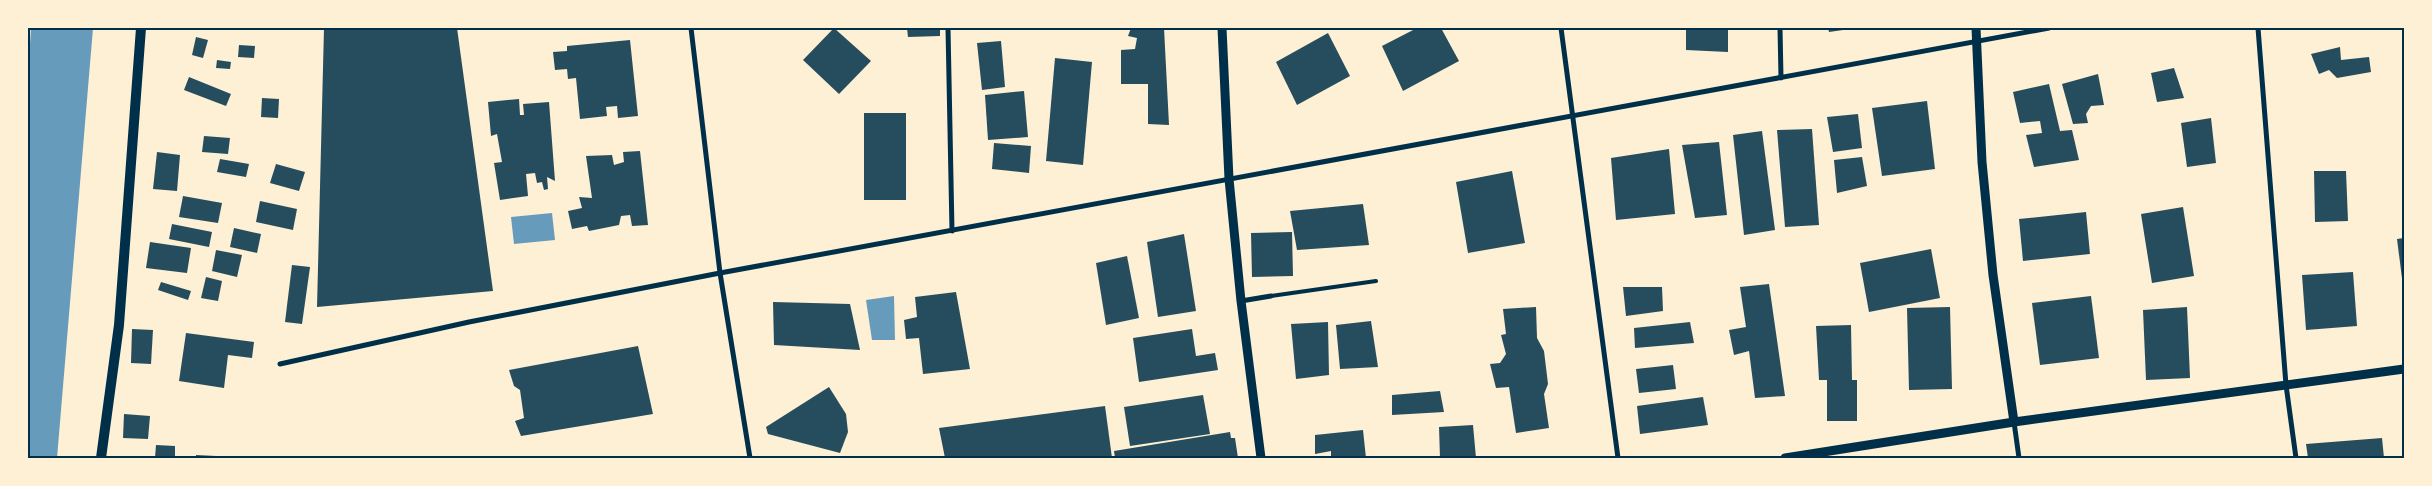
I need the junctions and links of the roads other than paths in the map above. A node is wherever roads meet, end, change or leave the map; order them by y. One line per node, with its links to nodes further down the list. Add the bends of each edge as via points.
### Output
1 (141, 28): 23 (main road, via 119,325)
2 (691, 28): 15 (street)
3 (948, 28): 14 (street)
4 (1222, 28): 13 (street)
5 (1561, 28): 12 (street)
6 (1780, 28): 11 (street)
7 (1976, 28): 10 (street)
8 (2050, 28): 10 (street)
9 (2258, 28): 21 (street)
10 (1975, 41): 11 (street); 22 (street, via 1984,190)
11 (1781, 78): 12 (street)
12 (1573, 114): 13 (street); 26 (street)
13 (1229, 179): 14 (street); 18 (street)
14 (952, 231): 15 (street)
15 (720, 273): 19 (street, via 469,322); 24 (street)
16 (1376, 281): 17 (lane)
17 (1271, 296): 18 (street)
18 (1240, 301): 25 (street)
19 (280, 364)
20 (2404, 369): 21 (street)
21 (2286, 385): 22 (street); 29 (street)
22 (2014, 422): 27 (street); 28 (street)
23 (101, 458)
24 (750, 458)
25 (1261, 458)
26 (1618, 458)
27 (1785, 458)
28 (2019, 458)
29 (2296, 458)

